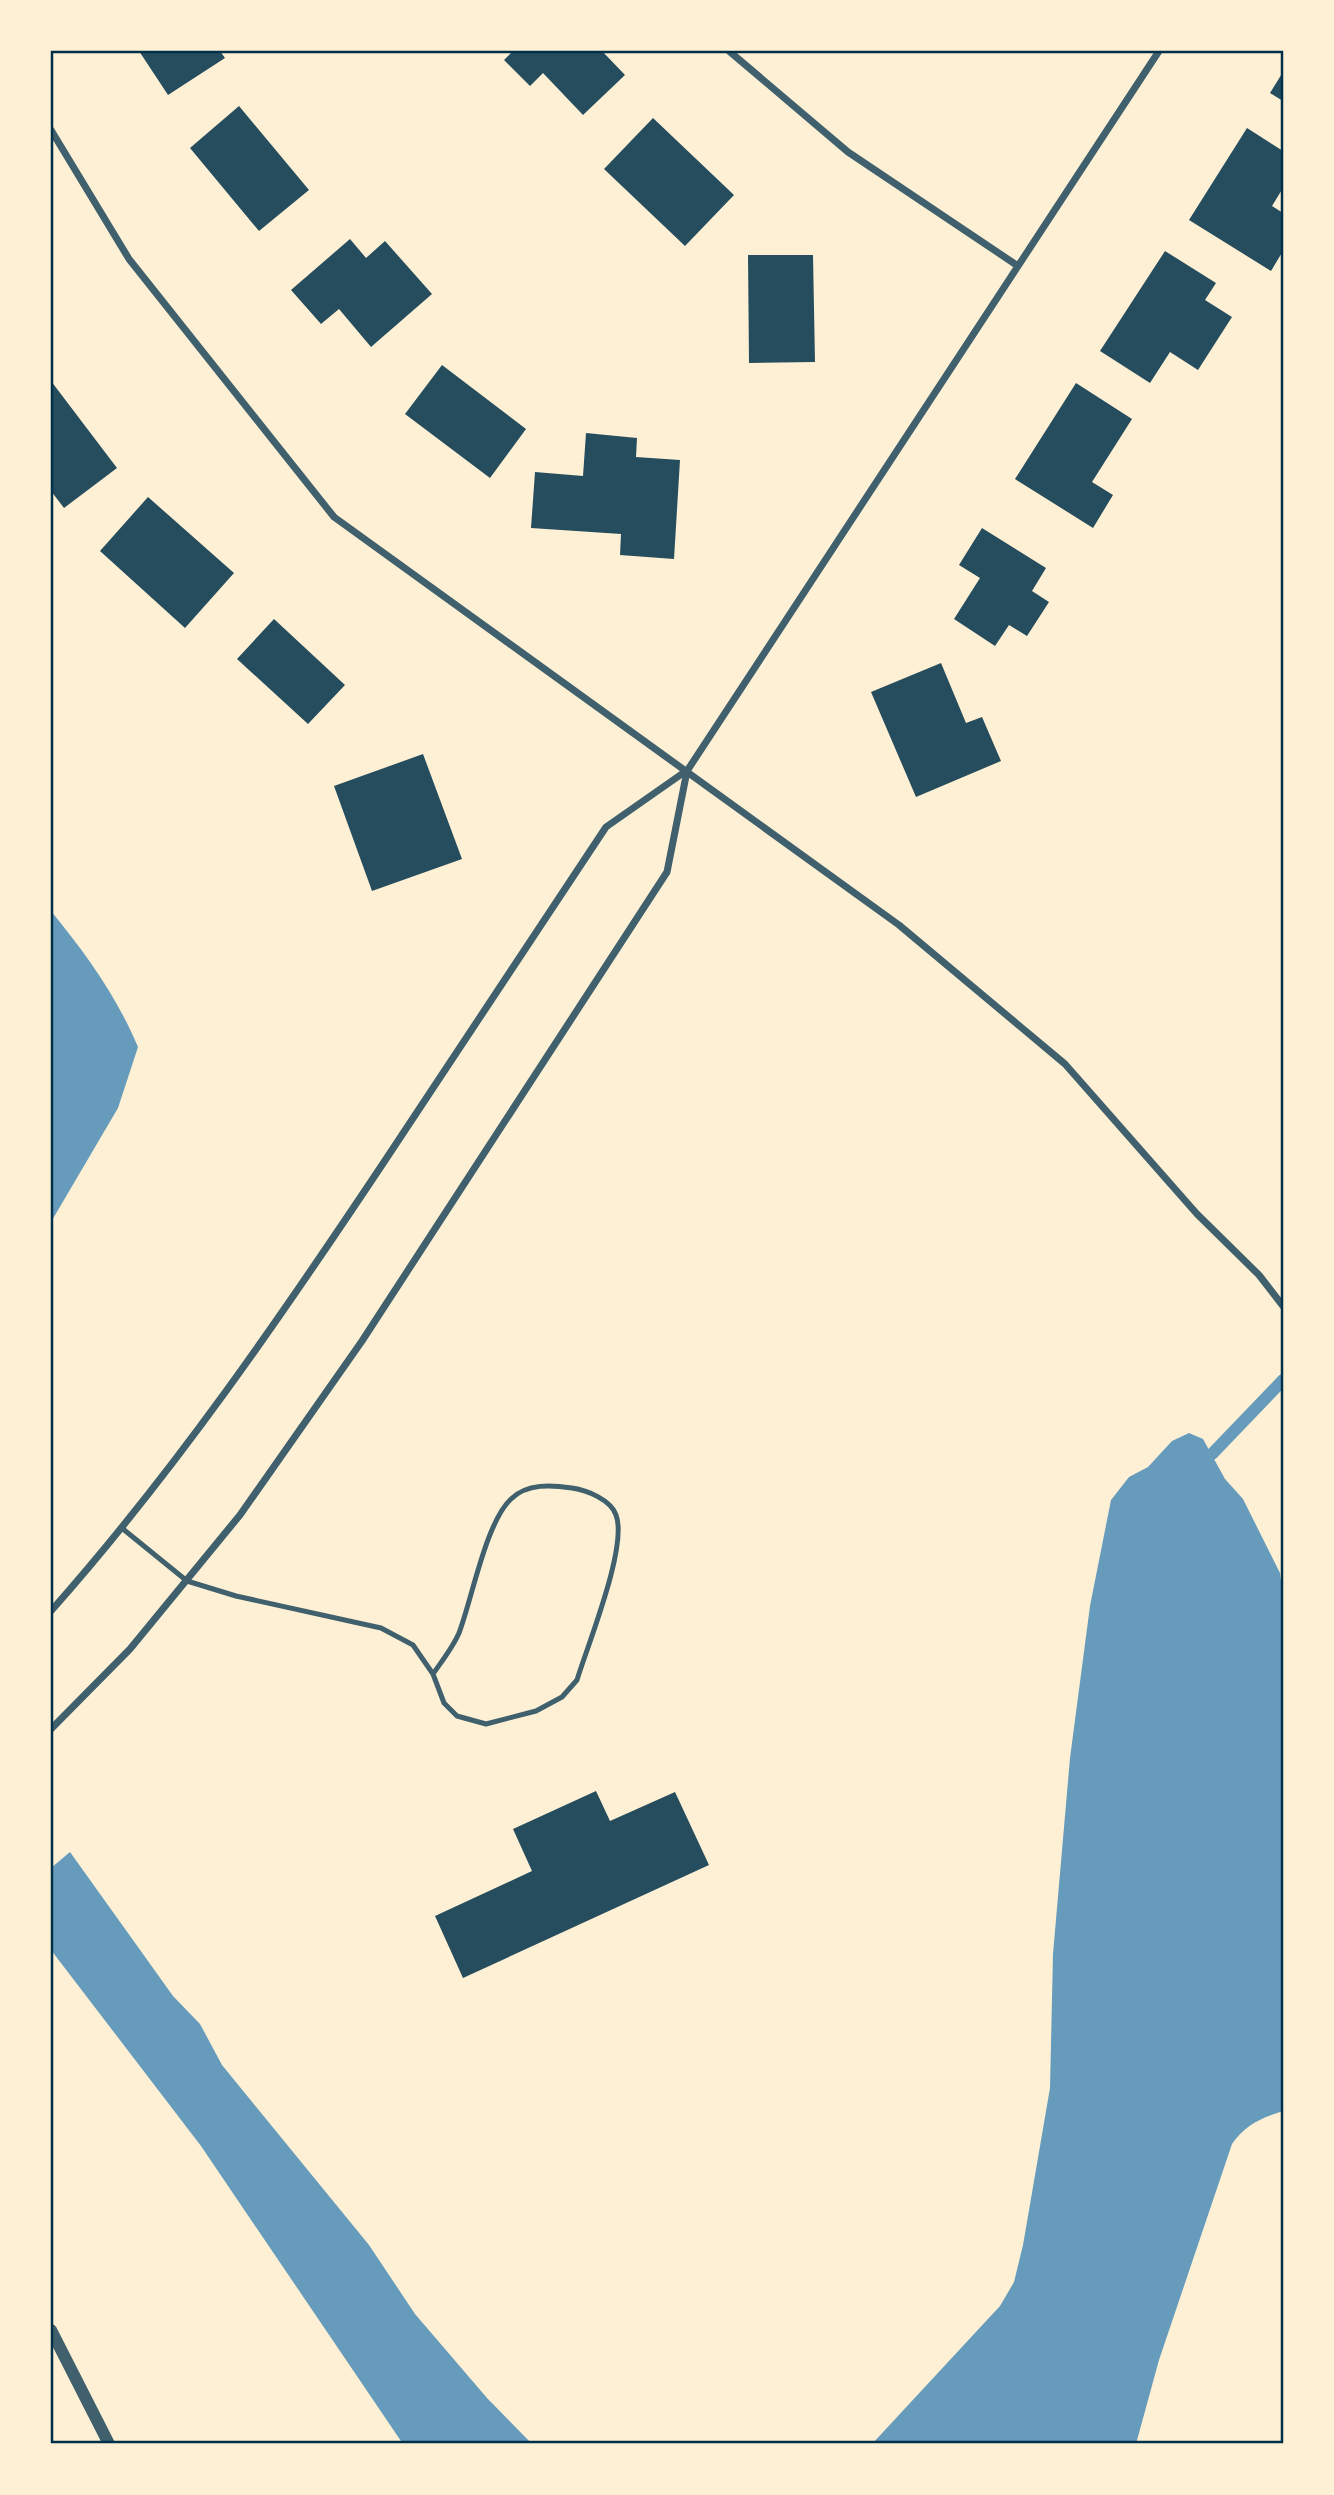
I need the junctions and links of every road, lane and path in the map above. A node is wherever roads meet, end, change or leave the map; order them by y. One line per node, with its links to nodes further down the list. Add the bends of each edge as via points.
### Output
1 (729, 51): 4 (street, via 848,152)
2 (1159, 51): 4 (street)
3 (51, 130): 5 (street, via 129,259 334,517)
4 (1017, 266): 5 (street)
5 (687, 771): 6 (street, via 899,925 1065,1064); 7 (street, via 606,827 277,1322); 8 (street, via 667,872 362,1341 240,1516)
6 (1283, 1306)
7 (123, 1529): 8 (lane); 9 (street)
8 (187, 1581): 10 (lane, via 381,1629 413,1645); 11 (street, via 130,1649)
9 (51, 1611)
10 (433, 1674): 10 (lane, via 444,1703 457,1716 486,1724 536,1711 562,1697 577,1680 620,1543 616,1513 600,1498 554,1485 530,1488 512,1498 500,1513 487,1546 458,1636)
11 (51, 1729)
12 (51, 2330): 13 (street)
13 (109, 2444)

